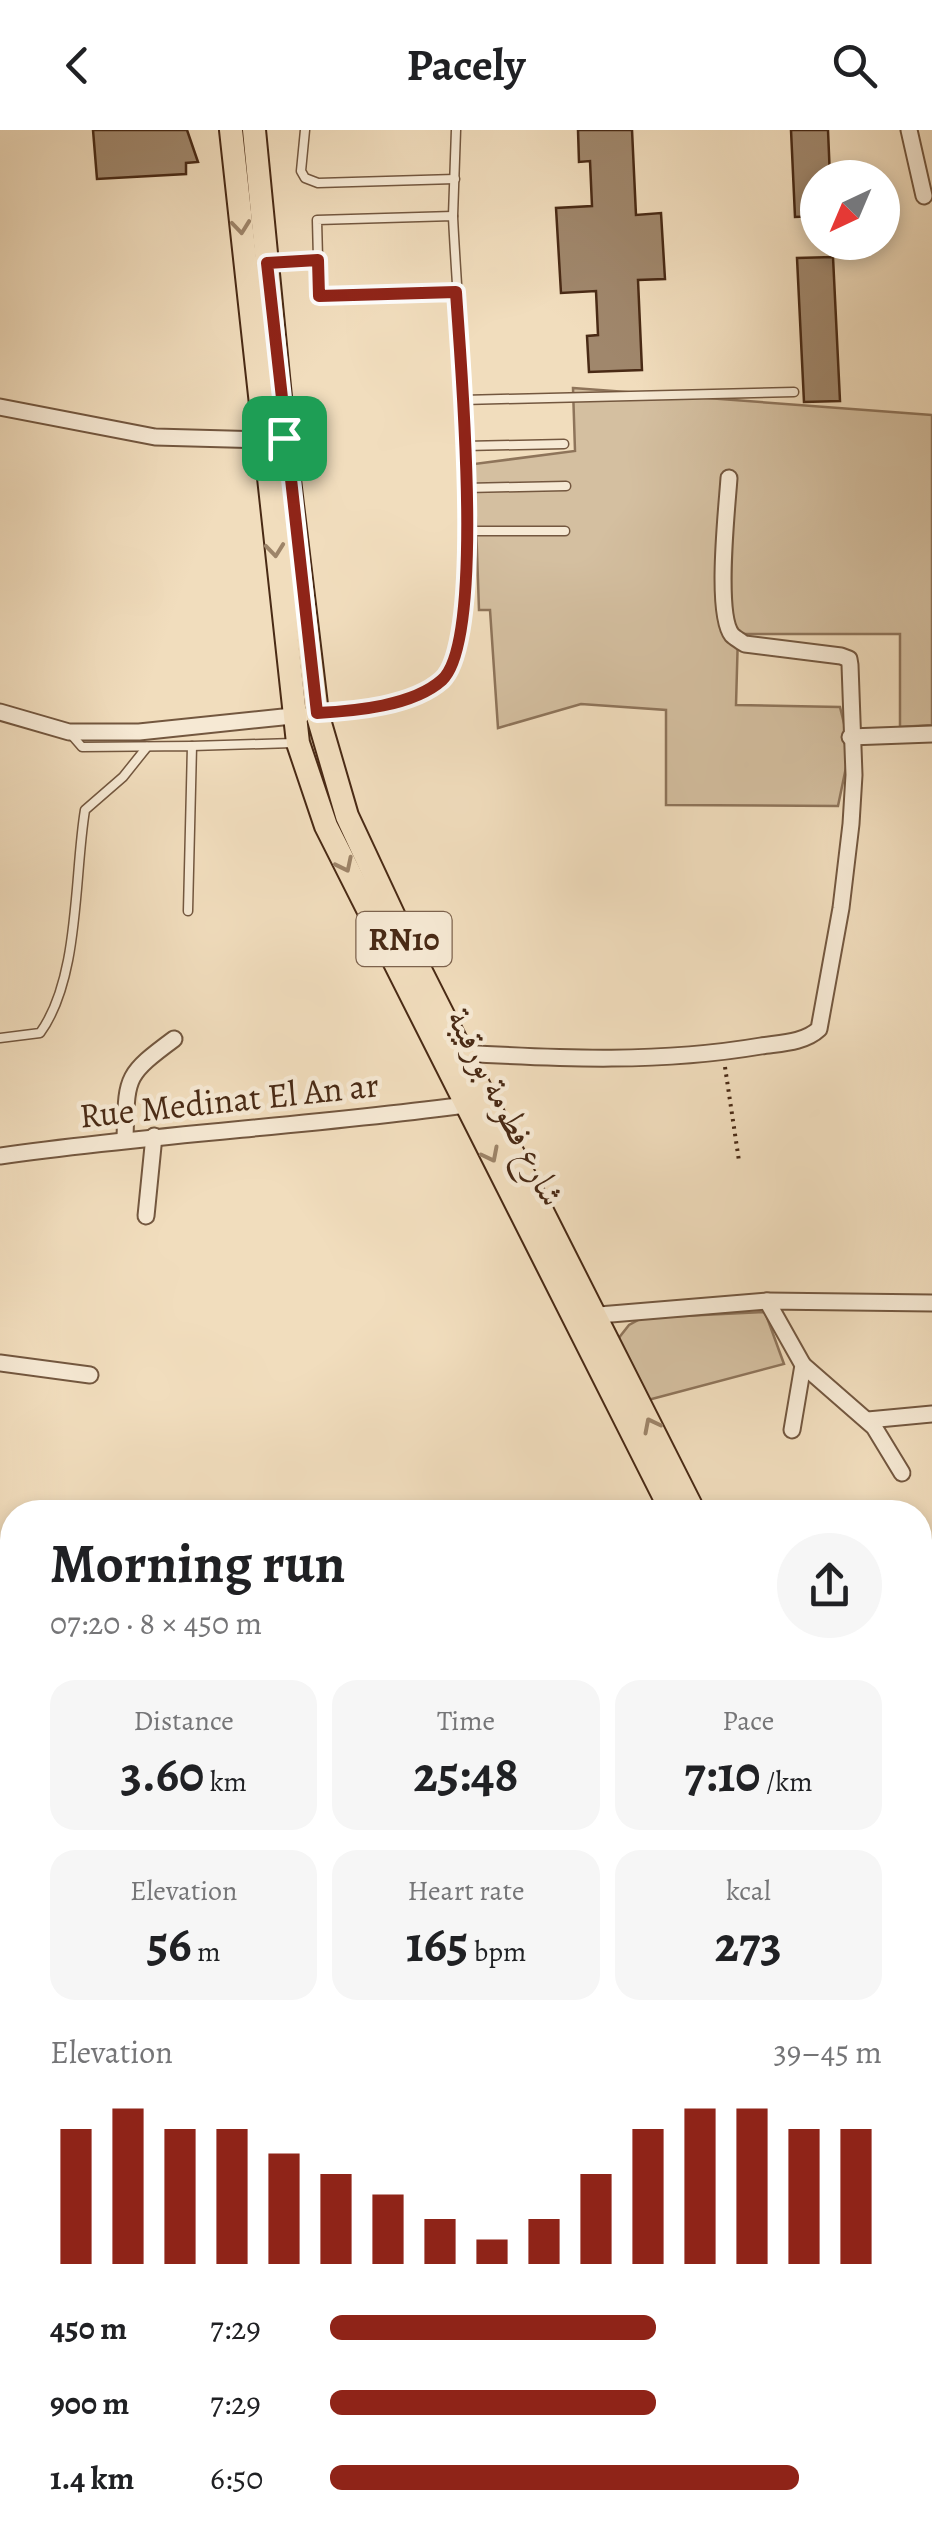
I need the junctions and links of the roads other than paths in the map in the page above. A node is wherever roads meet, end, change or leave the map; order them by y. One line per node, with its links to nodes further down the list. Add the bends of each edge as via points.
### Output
1 (231, 130): 15 (main road, شارع فطومة بورقيبة / RN10, one-way to 15)
2 (254, 130): 10 (main road, شارع فطومة بورقيبة / RN10)
3 (306, 130): 6 (lane, via 301,171 318,183)
4 (456, 130): 6 (lane)
5 (909, 130): 7 (street)
6 (454, 180): 8 (lane)
7 (924, 196)
8 (453, 216): 9 (lane, via 316,220); 11 (lane)
9 (318, 260): 10 (lane); 11 (lane, via 319,296)
10 (267, 263): 24 (main road, شارع فطومة بورقيبة / RN10)
11 (456, 292): 13 (lane)
12 (794, 392): 13 (lane)
13 (463, 400): 17 (lane)
14 (0, 406): 15 (street, via 156,437)
15 (263, 440): 25 (main road, شارع فطومة بورقيبة / RN10, one-way to 25)
16 (564, 444): 17 (lane)
17 (465, 446): 20 (lane)
18 (729, 478): 28 (street, via 727,624 745,644 848,659)
19 (566, 486): 20 (lane)
20 (466, 488): 21 (lane)
21 (468, 531): 22 (lane); 24 (lane, via 459,643 445,678 419,695)
22 (565, 531)
23 (0, 712): 26 (street)
24 (317, 713): 25 (street); 35 (main road, شارع فطومة بورقيبة / RN10, via 346,816)
25 (293, 717): 26 (street); 29 (main road, شارع فطومة بورقيبة / RN10)
26 (69, 732): 31 (lane, via 82,747)
27 (932, 734): 28 (street)
28 (850, 737): 35 (street, via 849,841 819,1029 792,1041 723,1053 580,1060)
29 (298, 743): 30 (lane); 36 (main road, شارع فطومة بورقيبة / RN10, one-way to 36, via 326,826)
30 (192, 746): 31 (lane); 32 (lane)
31 (147, 747): 33 (lane, via 85,810 71,945 51,1018 40,1033)
32 (188, 911)
33 (0, 1038)
34 (174, 1038): 38 (street, via 138,1065 126,1084)
35 (462, 1053): 43 (main road, شارع فطومة بورقيبة / RN10)
36 (465, 1105): 37 (street, Rue Medinat El An ar); 43 (main road, شارع فطومة بورقيبة / RN10, one-way to 43)
37 (154, 1136): 38 (street, Rue Medinat El An ar); 40 (street)
38 (125, 1138): 39 (street, Rue Medinat El An ar)
39 (0, 1156)
40 (146, 1216)
41 (766, 1301): 42 (street); 43 (street); 45 (street)
42 (932, 1303)
43 (585, 1316): 51 (main road, شارع فطومة بورقيبة / RN10); 52 (main road, شارع فطومة بورقيبة / RN10, one-way to 43)
44 (0, 1364): 46 (street)
45 (803, 1365): 48 (street); 49 (street)
46 (90, 1374)
47 (932, 1414): 48 (street)
48 (868, 1420): 50 (street)
49 (792, 1430)
50 (902, 1473)
51 (667, 1500)
52 (687, 1500)

